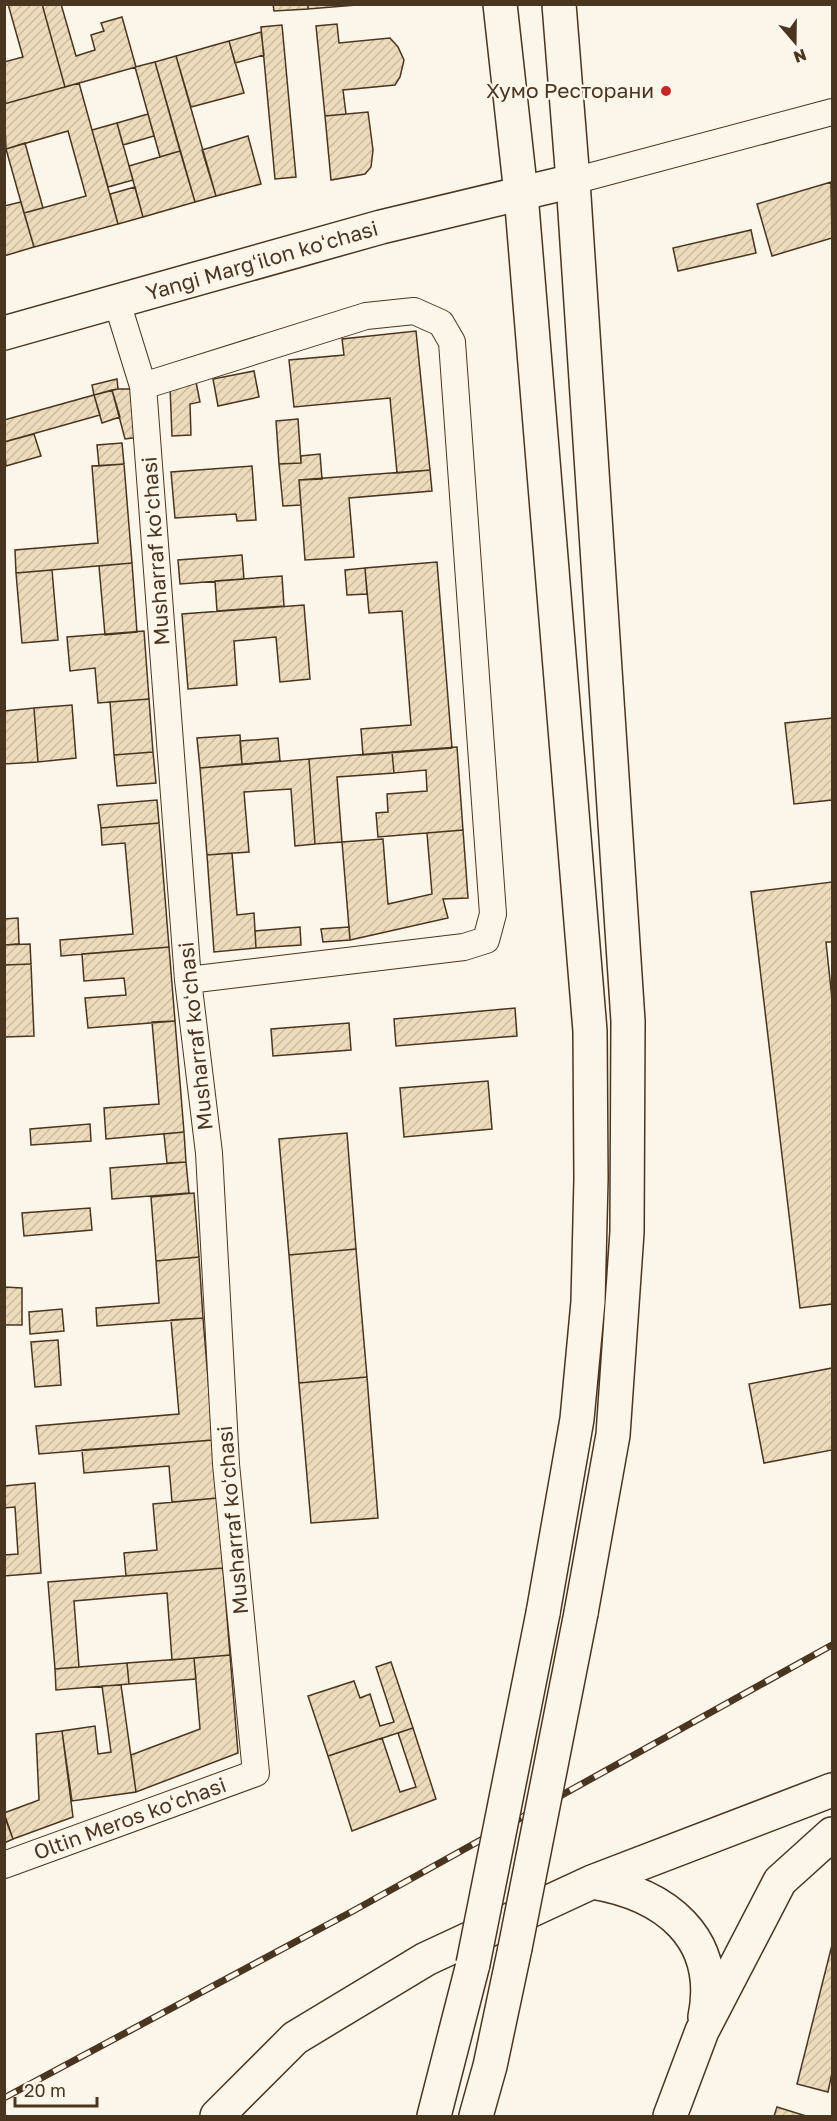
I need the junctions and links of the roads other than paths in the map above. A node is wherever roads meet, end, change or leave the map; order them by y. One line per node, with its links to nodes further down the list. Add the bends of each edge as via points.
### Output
1 (500, 4): 5 (main road)
2 (559, 4): 4 (main road)
3 (832, 112): 4 (street)
4 (573, 181): 5 (main road, Yangi Margʻilon koʻchasi); 18 (main road, bridge, via 628,1021 627,1232 613,1435 515,1948)
5 (522, 194): 6 (main road, Yangi Margʻilon koʻchasi, via 381,227); 17 (main road, bridge, via 590,1031 588,1302 577,1419 543,1613 473,1964)
6 (117, 302): 7 (main road, Yangi Margʻilon koʻchasi); 8 (street, Musharraf koʻchasi)
7 (4, 333)
8 (143, 386): 9 (street, Musharraf koʻchasi); 9 (street, via 366,316 414,311 441,323 452,342 493,914 486,940 464,947)
9 (188, 980): 10 (street, Musharraf koʻchasi, via 209,1154 226,1464)
10 (256, 1773): 13 (street, Oltin Meros koʻchasi)
11 (832, 1790): 14 (main road)
12 (832, 1834): 15 (main road, via 780,1881)
13 (4, 1865)
14 (592, 1882): 15 (main road, via 644,1896 669,1910 688,1929 701,1953 708,1979); 16 (main road, via 426,1959 349,2003 295,2038)
15 (702, 2031): 19 (main road)
16 (217, 2116)
17 (434, 2116)
18 (476, 2116)
19 (670, 2116)

